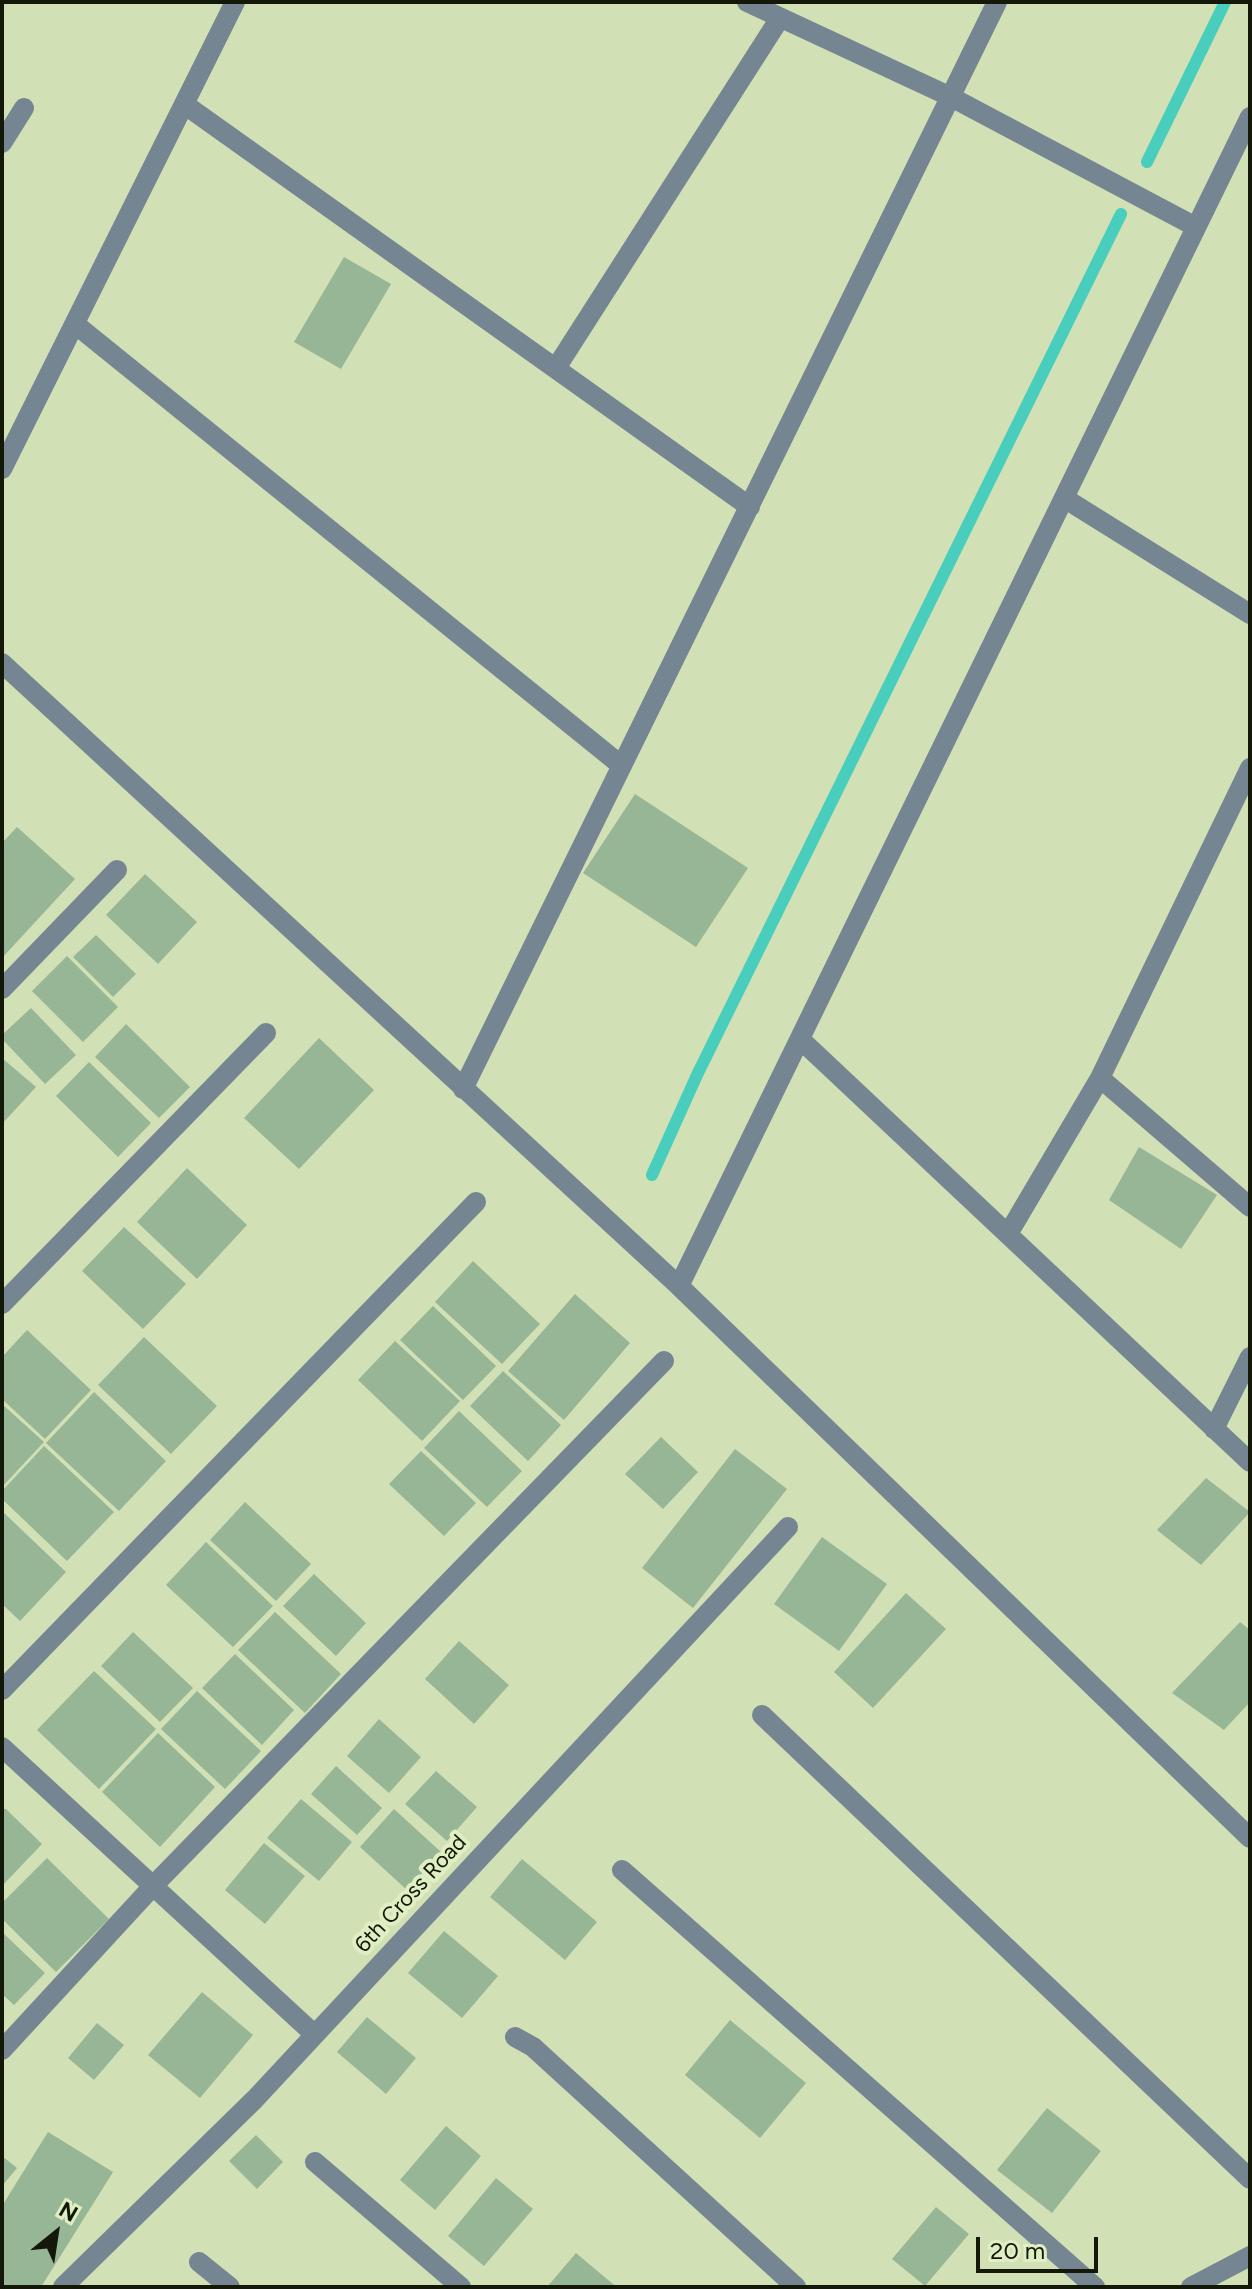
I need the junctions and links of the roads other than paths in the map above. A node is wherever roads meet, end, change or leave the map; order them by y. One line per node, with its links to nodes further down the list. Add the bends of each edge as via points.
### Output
1 (235, 2): 6 (street)
2 (747, 2): 4 (street)
3 (997, 2): 5 (street)
4 (780, 18): 5 (street); 12 (street)
5 (951, 97): 10 (street); 15 (street)
6 (184, 104): 11 (street); 12 (street)
7 (24, 108): 9 (street)
8 (1250, 117): 10 (street)
9 (2, 143)
10 (1196, 227): 14 (street)
11 (75, 324): 13 (street); 18 (street)
12 (556, 368): 15 (street)
13 (2, 469)
14 (1064, 498): 16 (street); 23 (street)
15 (750, 507): 18 (street)
16 (1250, 614)
17 (2, 663): 25 (street)
18 (622, 766): 25 (street)
19 (1250, 768): 24 (street)
20 (117, 870): 21 (street)
21 (2, 989)
22 (266, 1033): 30 (street)
23 (800, 1039): 28 (street); 29 (street)
24 (1100, 1078): 27 (street); 28 (street)
25 (463, 1089): 29 (street)
26 (476, 1202): 36 (street)
27 (1250, 1207)
28 (1008, 1234): 33 (street)
29 (679, 1286): 39 (street)
30 (2, 1304)
31 (1250, 1357): 33 (street)
32 (664, 1361): 41 (street)
33 (1214, 1429): 34 (street)
34 (1250, 1462)
35 (788, 1527): 42 (street, 6th Cross Road)
36 (2, 1690)
37 (762, 1715): 46 (street)
38 (2, 1747): 41 (street)
39 (1250, 1838)
40 (622, 1870): 53 (street)
41 (154, 1885): 42 (street); 44 (street)
42 (314, 2034): 49 (street, 6th Cross Road)
43 (515, 2037): 52 (street, via 533,2047)
44 (2, 2050)
45 (315, 2162): 51 (street)
46 (1250, 2179)
47 (1250, 2256): 54 (street)
48 (199, 2262): 50 (street)
49 (63, 2287)
50 (230, 2287)
51 (461, 2287)
52 (796, 2287)
53 (1095, 2287)
54 (1191, 2287)

